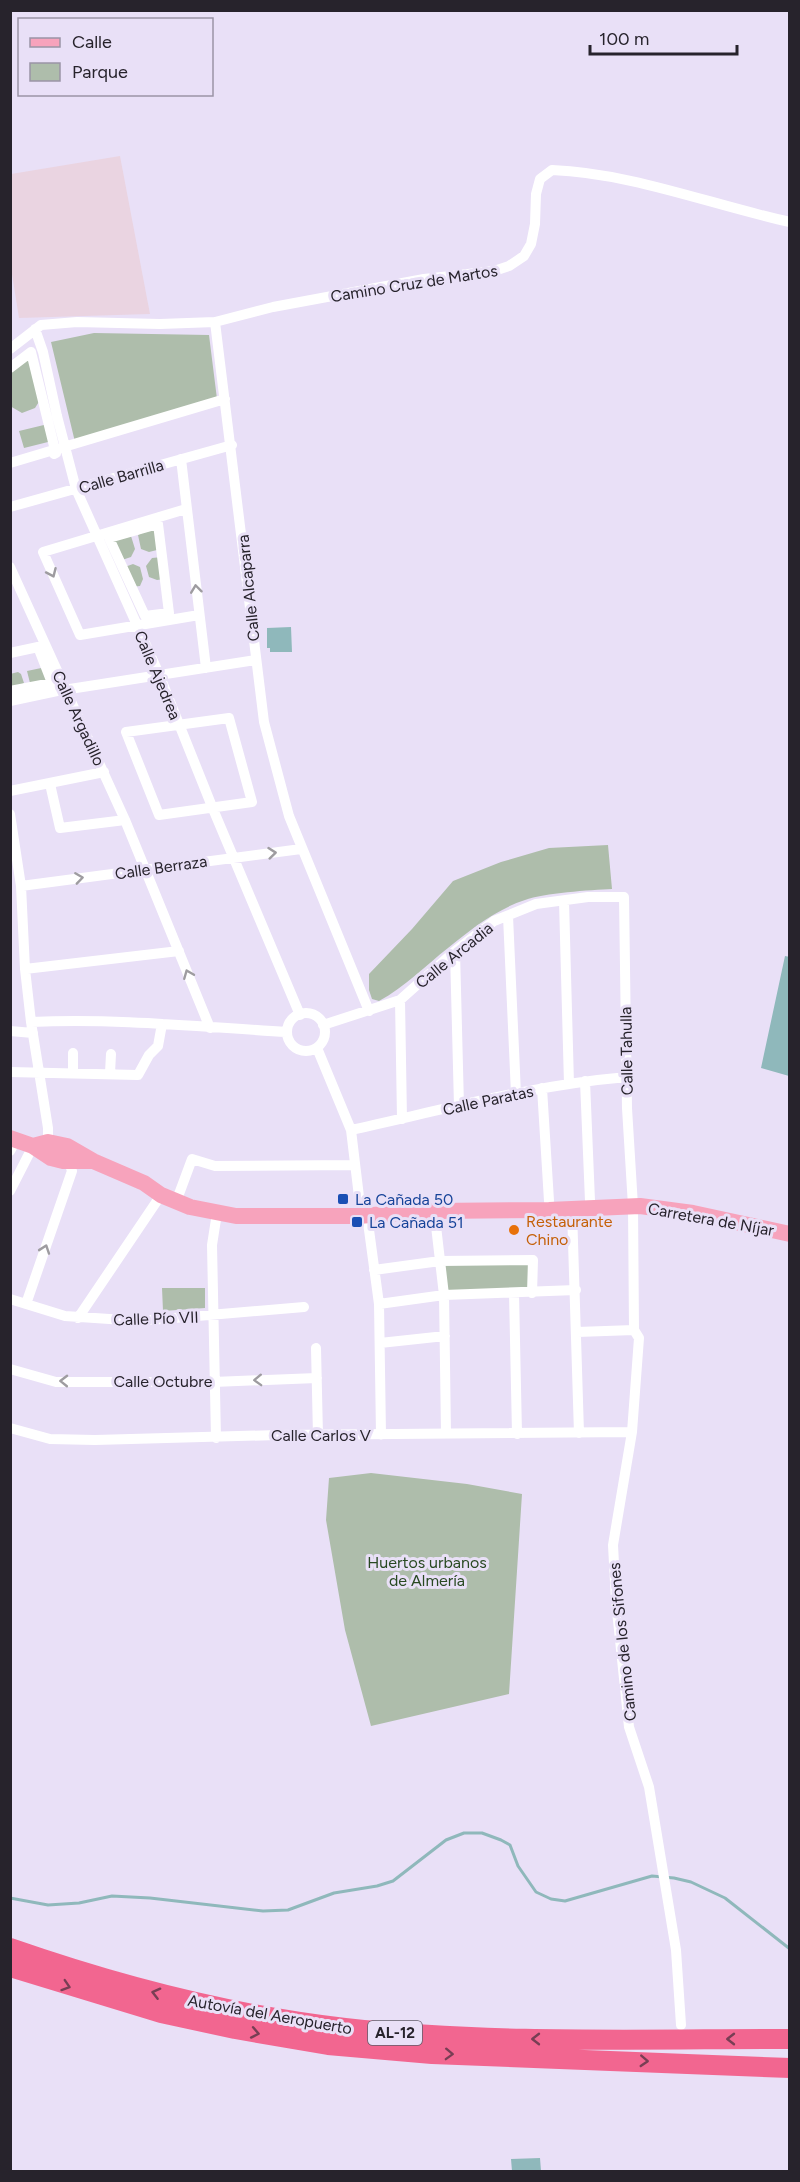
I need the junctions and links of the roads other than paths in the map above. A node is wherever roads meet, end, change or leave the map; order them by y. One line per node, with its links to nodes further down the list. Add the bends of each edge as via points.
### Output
1 (789, 222): 2 (street, Camino Cruz de Martos, via 654,187 552,170 540,179 531,244 524,256 509,266 273,307)
2 (215, 321): 3 (street, Camino Cruz de Martos, via 77,322); 6 (street, Calle Alcaparra)
3 (35, 329): 4 (street); 8 (street, Calle Ajedrea, via 43,352)
4 (10, 349)
5 (10, 368): 8 (street, via 31,352)
6 (225, 399): 7 (street, Calle Alcaparra); 8 (street)
7 (232, 445): 9 (street, Calle Barrilla); 20 (street, Calle Alcaparra)
8 (60, 448): 10 (street); 11 (street, Calle Ajedrea)
9 (181, 459): 11 (street, Calle Barrilla); 13 (street)
10 (10, 465)
11 (76, 489): 12 (street, Calle Barrilla); 14 (street, Calle Ajedrea)
12 (10, 507)
13 (186, 509): 14 (street); 17 (street, one-way to 13)
14 (96, 535): 18 (street, Calle Ajedrea); 18 (street, one-way to 18, via 43,552 80,635)
15 (10, 567): 23 (street, Calle Argadillo)
16 (169, 613): 16 (street, via 158,524 109,538 145,616)
17 (199, 615): 18 (street); 21 (street)
18 (137, 624): 22 (street, Calle Ajedrea)
19 (10, 653): 24 (street, via 38,647 52,683)
20 (256, 660): 21 (street); 33 (street, Calle Alcaparra, via 264,722)
21 (206, 668): 22 (street)
22 (159, 675): 23 (street); 26 (street, Calle Ajedrea)
23 (65, 690): 25 (street); 27 (street, Calle Argadillo)
24 (10, 691)
25 (10, 701)
26 (179, 724): 30 (street, Calle Ajedrea); 30 (street, via 229,718 252,802); 30 (street, via 126,732 159,815)
27 (104, 772): 28 (street); 32 (street, Calle Argadillo)
28 (50, 784): 29 (street); 32 (street, via 60,828)
29 (10, 791)
30 (213, 809): 34 (street, Calle Ajedrea)
31 (10, 814): 36 (street)
32 (124, 820): 35 (street, Calle Argadillo)
33 (301, 849): 34 (street, Calle Berraza, one-way to 33); 45 (street, Calle Alcaparra)
34 (234, 857): 35 (street, Calle Berraza); 46 (street, Calle Ajedrea)
35 (144, 869): 37 (street, Calle Berraza, one-way to 35); 41 (street, Calle Argadillo)
36 (15, 874): 37 (street)
37 (21, 886): 43 (street)
38 (624, 897): 39 (street, Calle Arcadia); 60 (street, Calle Tahulla)
39 (564, 901): 40 (street, Calle Arcadia, via 536,904); 62 (street)
40 (508, 916): 42 (street, Calle Arcadia, via 494,921); 64 (street)
41 (179, 951): 43 (street); 50 (street, Calle Argadillo, one-way to 41)
42 (454, 951): 44 (street, Calle Arcadia); 65 (street)
43 (25, 969): 49 (street)
44 (400, 1000): 45 (street, Calle Arcadia); 66 (street)
45 (369, 1011): 48 (street, Calle Arcadia)
46 (300, 1015): 48 (street, via 311,1014); 52 (street, via 291,1021)
47 (162, 1024): 49 (street, via 67,1021); 50 (street); 59 (street, via 158,1046 138,1075)
48 (323, 1025): 53 (street, via 324,1038)
49 (32, 1028): 51 (street); 57 (street)
50 (210, 1028): 52 (street)
51 (10, 1030)
52 (287, 1032): 53 (street, via 297,1049)
53 (317, 1048): 67 (street)
54 (73, 1053): 58 (street)
55 (111, 1054): 59 (street)
56 (10, 1072): 57 (street)
57 (40, 1072): 58 (street); 69 (street, via 48,1128)
58 (73, 1072): 59 (street)
59 (110, 1073)
60 (627, 1077): 61 (street, Calle Paratas); 78 (street, Calle Tahulla)
61 (585, 1081): 62 (street, Calle Paratas); 77 (street)
62 (569, 1084): 63 (street, Calle Paratas)
63 (542, 1089): 64 (street, Calle Paratas); 76 (street)
64 (516, 1094): 65 (street, Calle Paratas)
65 (459, 1106): 66 (street, Calle Paratas)
66 (402, 1119): 67 (street, Calle Paratas)
67 (351, 1130): 71 (street)
68 (12, 1143): 69 (main road)
69 (43, 1146): 70 (main road, Carretera de Níjar, via 51,1158); 73 (street)
70 (72, 1157): 72 (main road, Carretera de Níjar, via 93,1161); 91 (street, one-way to 70, via 72,1171)
71 (355, 1164): 74 (street, via 215,1166 192,1159); 79 (street)
72 (144, 1183): 74 (main road, Carretera de Níjar); 75 (main road, Carretera de Níjar)
73 (10, 1191)
74 (179, 1194): 79 (main road, Carretera de Níjar, via 240,1208)
75 (161, 1195): 82 (main road, Carretera de Níjar); 95 (street)
76 (549, 1201): 77 (main road, Carretera de Níjar); 79 (main road, Carretera de Níjar)
77 (590, 1201): 78 (main road, Carretera de Níjar)
78 (633, 1206): 81 (main road, Carretera de Níjar); 83 (main road, Carretera de Níjar, via 693,1213); 96 (street, Calle Tahulla)
79 (364, 1210): 80 (main road, Carretera de Níjar); 82 (main road, Carretera de Níjar, via 256,1217); 85 (street)
80 (432, 1210): 81 (main road, Carretera de Níjar); 84 (street)
81 (572, 1210): 86 (street)
82 (217, 1213): 94 (street, via 212,1245)
83 (789, 1234)
84 (440, 1261): 85 (street); 88 (street, via 533,1260); 89 (street)
85 (374, 1270): 92 (street)
86 (576, 1290): 88 (street); 97 (street)
87 (514, 1293): 88 (street); 89 (street); 108 (street)
88 (532, 1293)
89 (444, 1295): 92 (street); 98 (street)
90 (10, 1299): 91 (street, Calle Pío VII)
91 (26, 1304): 95 (street, Calle Pío VII)
92 (379, 1304): 99 (street)
93 (304, 1307): 94 (street, Calle Pío VII)
94 (213, 1315): 95 (street, Calle Pío VII, via 138,1321); 103 (street)
95 (78, 1318)
96 (634, 1330): 97 (street); 105 (street, Camino de los Sifones, via 639,1338)
97 (577, 1332): 106 (street)
98 (445, 1335): 99 (street); 107 (street)
99 (380, 1343): 109 (street)
100 (316, 1348): 102 (street)
101 (10, 1369): 103 (street, Calle Octubre, one-way to 101, via 56,1382)
102 (317, 1378): 103 (street, Calle Octubre, one-way to 103); 110 (street)
103 (213, 1382): 111 (street)
104 (10, 1428): 111 (street, Calle Carlos V, via 50,1439)
105 (632, 1432): 106 (street, Calle Carlos V); 114 (street, Camino de los Sifones, via 613,1545 616,1601 629,1727 649,1787 676,1950)
106 (579, 1433): 108 (street, Calle Carlos V)
107 (446, 1434): 108 (street, Calle Carlos V); 109 (street, Calle Carlos V)
108 (517, 1434)
109 (381, 1435): 110 (street, Calle Carlos V)
110 (318, 1436): 111 (street, Calle Carlos V)
111 (216, 1438)
112 (10, 1948): 115 (highway, Autovía del Aeropuerto / AL-12, one-way to 112, via 486,2038 343,2028 160,1994)
113 (10, 1967): 116 (highway, Autovía del Aeropuerto / AL-12, one-way to 116, via 161,2013 328,2044 432,2054)
114 (681, 2025)
115 (789, 2039)
116 (789, 2068)

